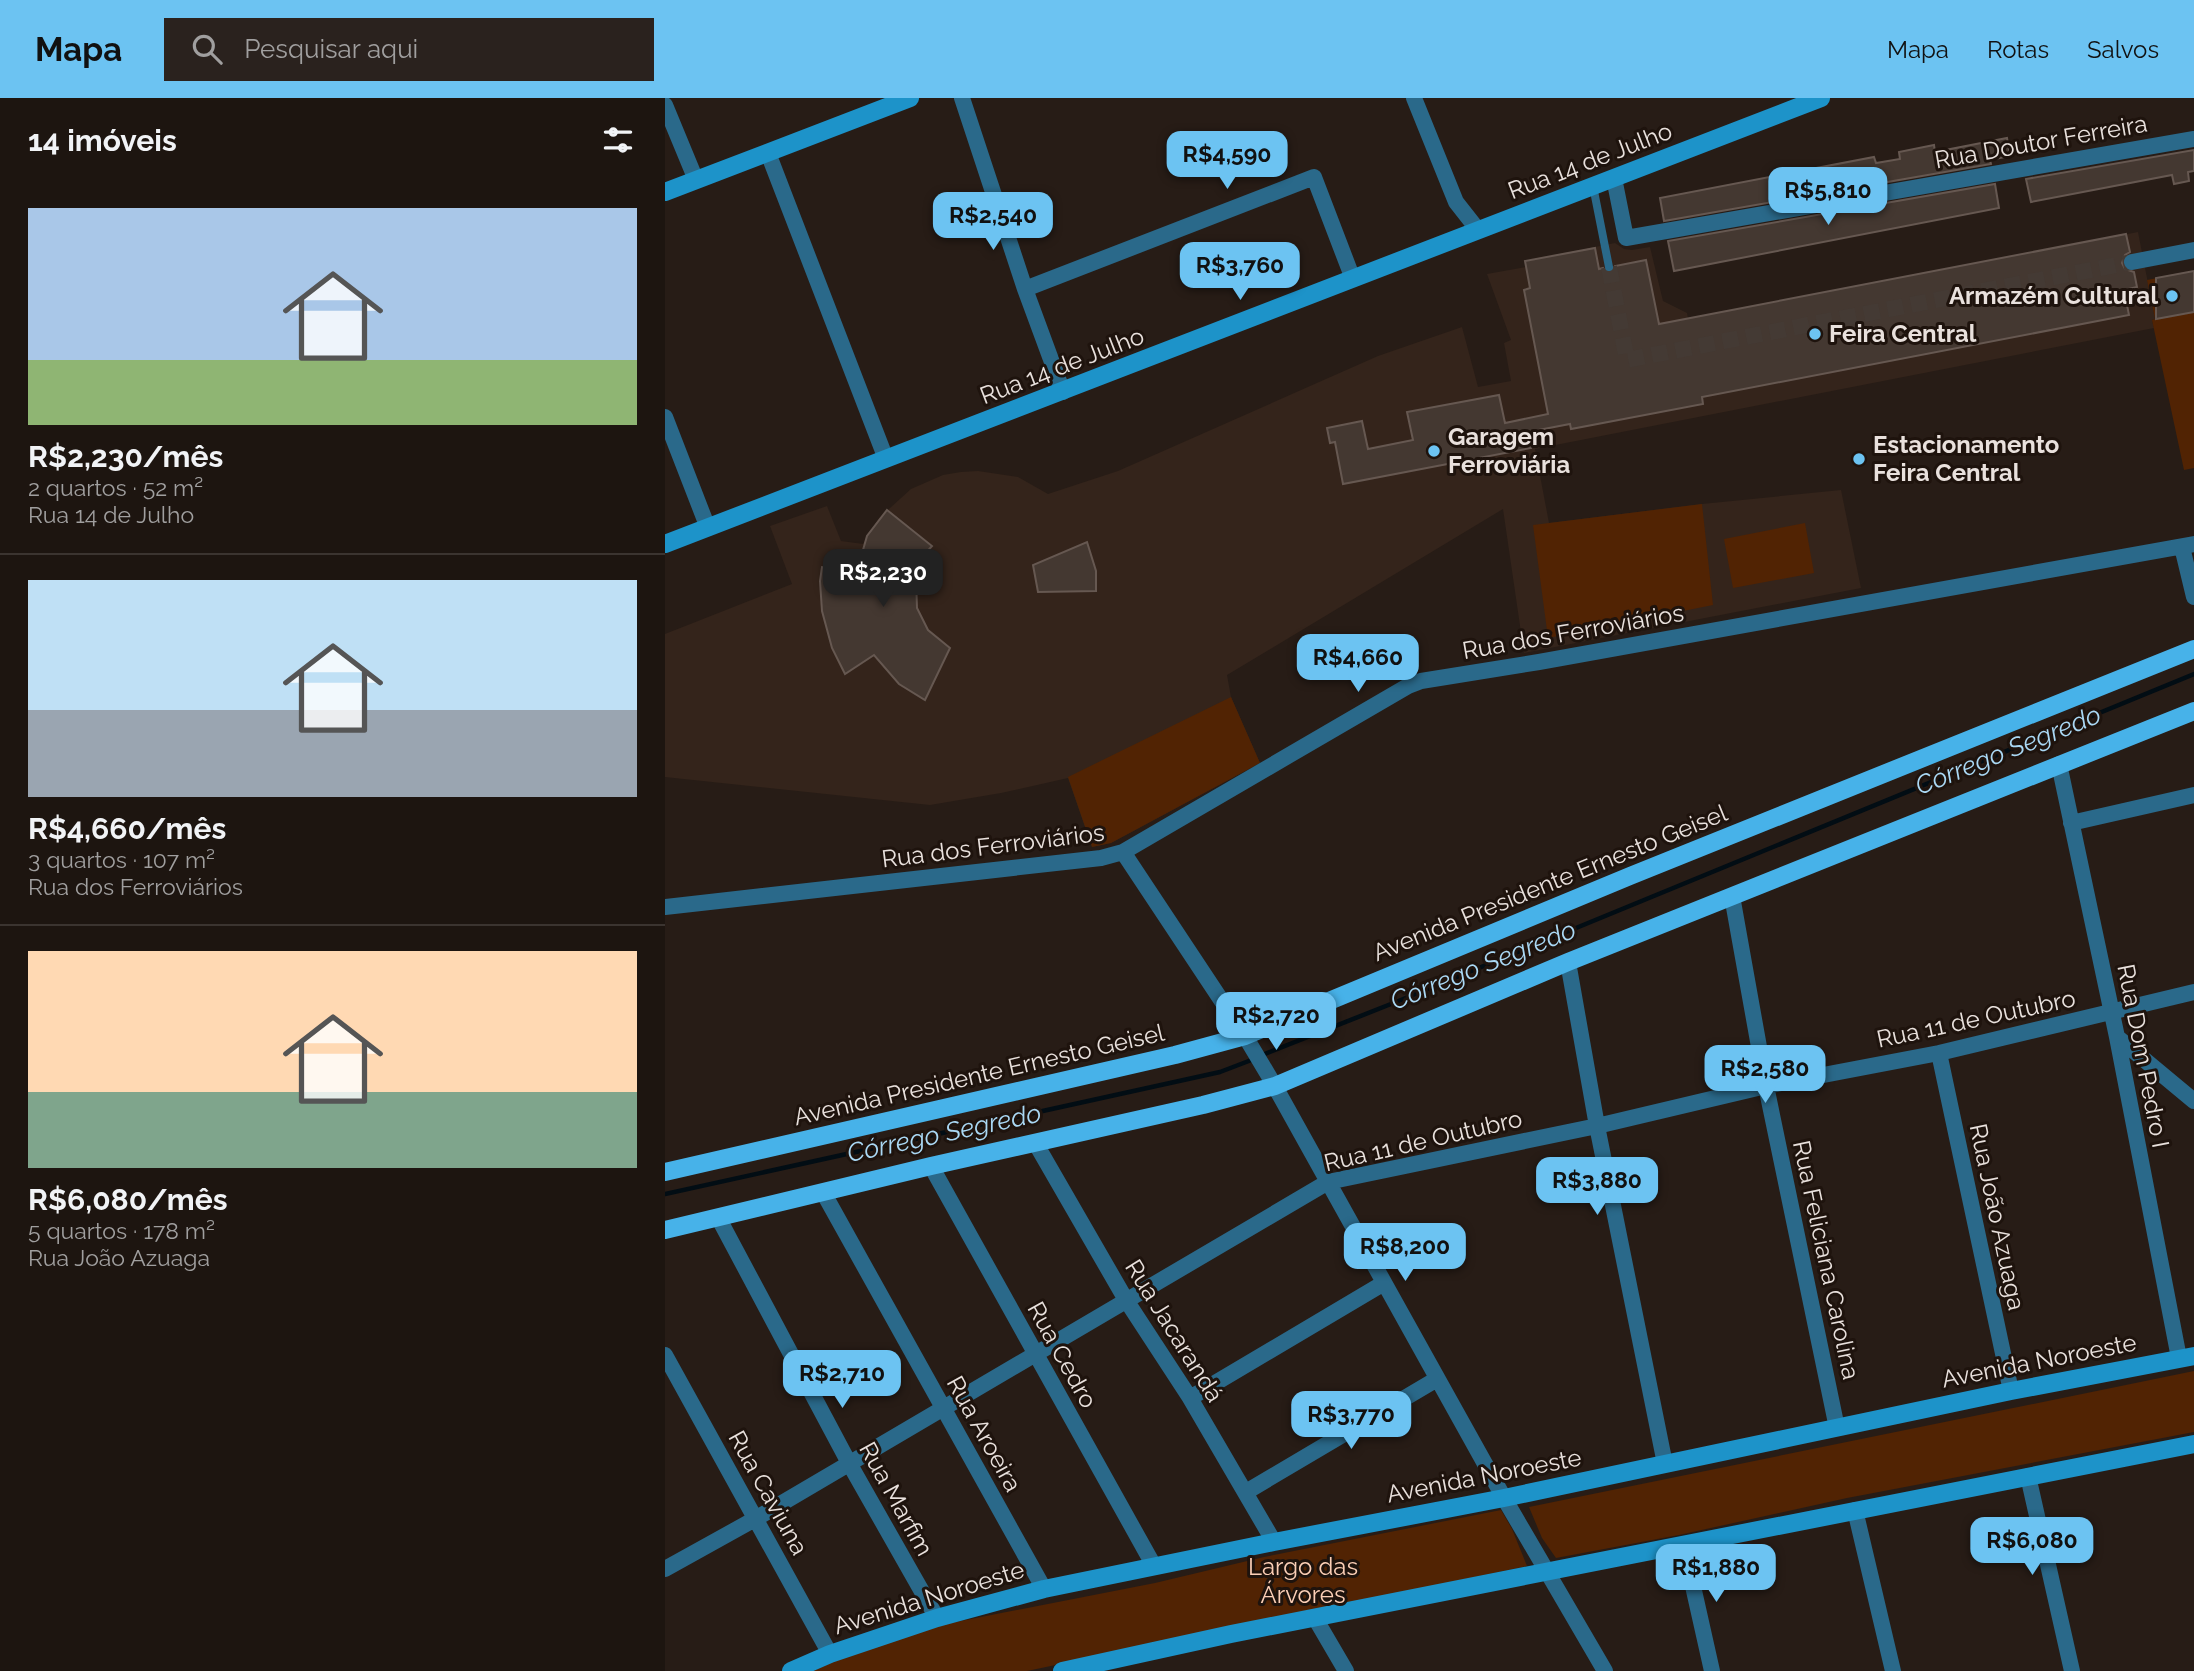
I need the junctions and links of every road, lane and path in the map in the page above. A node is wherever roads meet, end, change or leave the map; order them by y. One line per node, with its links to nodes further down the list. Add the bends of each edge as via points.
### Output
1 (910, 98): 7 (main road)
2 (962, 98): 17 (street)
3 (1414, 98): 12 (street, via 1456,202)
4 (1821, 98): 8 (main road, Rua 14 de Julho)
5 (665, 105): 9 (street)
6 (2194, 139): 8 (street, Rua Doutor Ferreira, via 1626,238)
7 (768, 153): 9 (main road); 20 (street)
8 (1614, 178): 10 (main road, Rua 14 de Julho)
9 (696, 180): 11 (main road)
10 (1593, 186): 12 (main road, Rua 14 de Julho); 15 (lane)
11 (665, 192)
12 (1478, 230): 16 (main road, Rua 14 de Julho)
13 (2194, 250): 14 (street)
14 (2138, 261)
15 (1609, 267)
16 (1353, 279): 17 (street, via 1314,177); 18 (main road, Rua 14 de Julho)
17 (1025, 289): 18 (street)
18 (1063, 392): 20 (main road, Rua 14 de Julho)
19 (665, 417): 21 (street)
20 (886, 459): 21 (main road, Rua 14 de Julho)
21 (708, 528): 22 (main road, Rua 14 de Julho)
22 (667, 544)
23 (2188, 546): 24 (street); 30 (street, Rua dos Ferroviários, via 1420,681)
24 (2194, 597)
25 (2194, 649): 37 (main road, Avenida Presidente Ernesto Geisel, via 1630,876)
26 (2194, 711): 27 (main road)
27 (2059, 764): 29 (street, Rua Dom Pedro I); 31 (main road)
28 (2194, 795): 29 (street)
29 (2071, 823): 35 (street, Rua Dom Pedro I)
30 (1123, 852): 32 (street, Rua dos Ferroviários, via 1101,859); 37 (street)
31 (1732, 896): 33 (main road); 40 (street, Rua Feliciana Carolina)
32 (665, 906)
33 (1568, 962): 39 (main road); 42 (street)
34 (2194, 992): 35 (street, Rua 11 de Outubro)
35 (2112, 1013): 36 (street, Rua Dom Pedro I); 38 (street, Rua 11 de Outubro)
36 (2117, 1037): 41 (street); 54 (street, Rua Dom Pedro I)
37 (1246, 1039): 39 (street); 45 (main road, Avenida Presidente Ernesto Geisel)
38 (1939, 1053): 40 (street, Rua 11 de Outubro); 56 (street, Rua João Azuaga)
39 (1274, 1084): 43 (main road); 46 (street)
40 (1766, 1086): 42 (street, Rua 11 de Outubro); 59 (street, Rua Feliciana Carolina)
41 (2194, 1101)
42 (1597, 1126): 46 (street, Rua 11 de Outubro); 62 (street)
43 (1036, 1144): 44 (main road); 51 (street, Rua Jacarandá)
44 (931, 1166): 47 (main road); 52 (street, Rua Cedro)
45 (665, 1172)
46 (1328, 1182): 50 (street); 51 (street, Rua 11 de Outubro)
47 (823, 1192): 48 (main road); 58 (street, Rua Aroeira)
48 (718, 1217): 49 (main road); 61 (street, Rua Marfim)
49 (665, 1230)
50 (1384, 1283): 55 (street); 57 (street)
51 (1126, 1300): 52 (street, Rua 11 de Outubro); 57 (street, Rua Jacarandá)
52 (1036, 1354): 58 (street, Rua 11 de Outubro); 70 (street, Rua Cedro)
53 (665, 1355): 67 (street, Rua Caviuna)
54 (2186, 1357): 56 (main road, Avenida Noroeste)
55 (1437, 1379): 64 (street); 65 (street)
56 (2011, 1391): 59 (main road, Avenida Noroeste)
57 (1190, 1398): 64 (street, Rua Jacarandá)
58 (944, 1408): 61 (street, Rua 11 de Outubro); 73 (street, Rua Aroeira)
59 (1837, 1428): 62 (main road, Avenida Noroeste)
60 (2194, 1444): 63 (main road)
61 (849, 1463): 67 (street, Rua 11 de Outubro); 74 (street, Rua Marfim)
62 (1665, 1464): 65 (main road, Avenida Noroeste)
63 (2028, 1476): 66 (main road); 83 (street)
64 (1246, 1492): 68 (street, Rua Jacarandá)
65 (1504, 1498): 68 (main road, Avenida Noroeste); 72 (street)
66 (1855, 1510): 69 (main road); 82 (street)
67 (755, 1519): 71 (street, Rua 11 de Outubro); 76 (street, Rua Caviuna)
68 (1274, 1542): 70 (main road, Avenida Noroeste)
69 (1684, 1546): 72 (main road); 81 (street)
70 (1154, 1566): 73 (main road, Avenida Noroeste)
71 (665, 1569)
72 (1546, 1572): 75 (main road); 80 (street)
73 (1044, 1589): 74 (main road, Avenida Noroeste)
74 (937, 1618): 76 (main road, Avenida Noroeste)
75 (1315, 1618): 78 (main road); 79 (street)
76 (830, 1654): 77 (main road, Avenida Noroeste)
77 (791, 1671)
78 (1062, 1671)
79 (1346, 1671)
80 (1605, 1671)
81 (1712, 1671)
82 (1893, 1671)
83 (2073, 1671)

